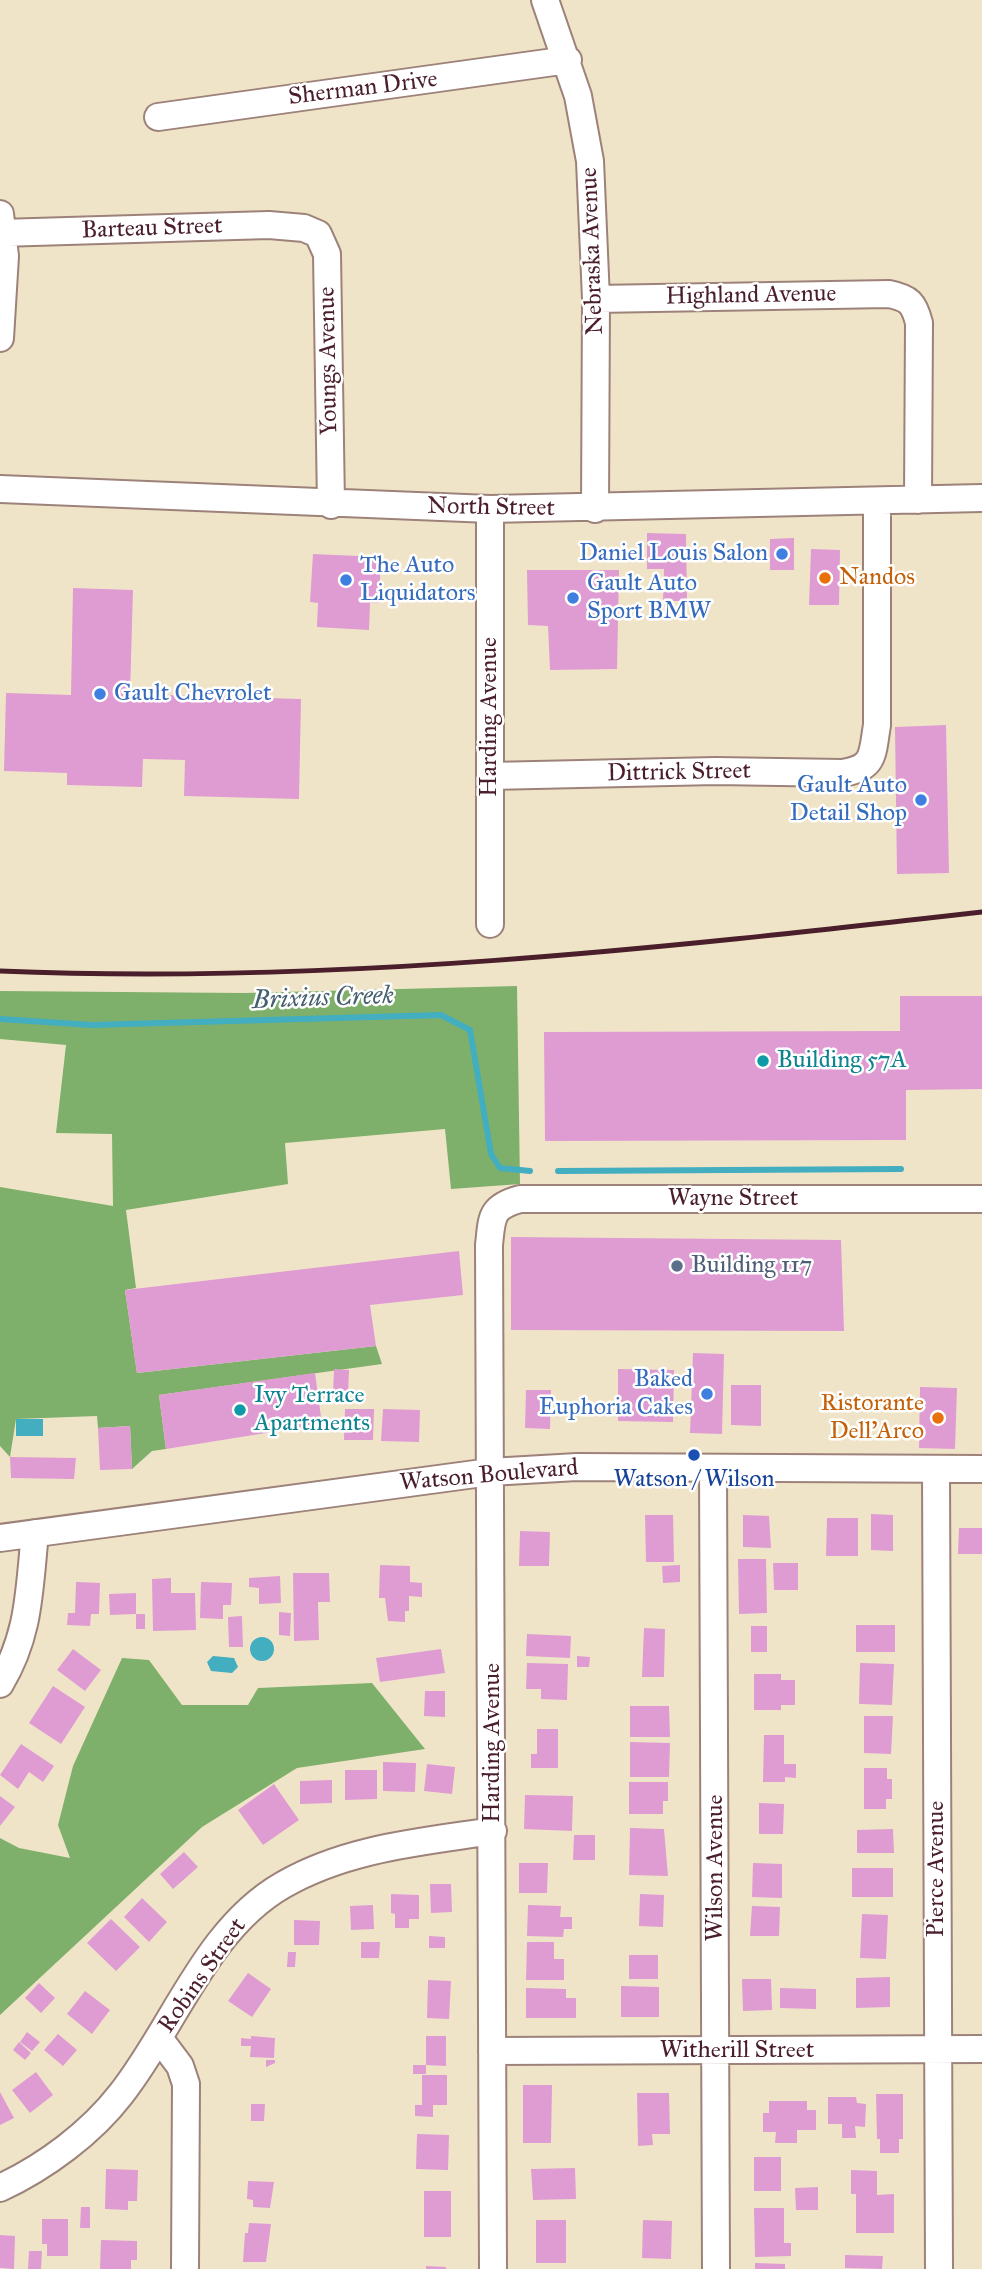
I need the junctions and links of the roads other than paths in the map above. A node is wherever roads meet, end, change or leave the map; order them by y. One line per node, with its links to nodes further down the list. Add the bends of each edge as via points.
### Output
1 (545, 0): 2 (street, Nebraska Avenue)
2 (568, 60): 3 (street, Sherman Drive); 6 (street, Nebraska Avenue, via 590,161)
3 (158, 117)
4 (1, 227): 5 (street, Barteau Street); 7 (street)
5 (304, 228): 12 (street, Youngs Avenue, via 318,234 327,254)
6 (596, 299): 10 (street, Highland Avenue, via 889,294 905,298 914,306 919,323); 14 (street, Nebraska Avenue)
7 (0, 338)
8 (0, 489): 12 (street, North Street)
9 (982, 498): 10 (street, North Street)
10 (918, 500): 11 (street, North Street)
11 (877, 501): 14 (street, North Street); 15 (street, Dittrick Street, via 877,725 872,756 859,771)
12 (331, 505): 13 (street, North Street)
13 (490, 509): 14 (street, North Street); 15 (street, Harding Avenue)
14 (595, 509)
15 (490, 776): 16 (street, Harding Avenue)
16 (491, 925)
17 (982, 1199): 18 (street, Wayne Street, via 520,1199 502,1204)
18 (492, 1218): 22 (street, Harding Avenue)
19 (713, 1468): 20 (street, Watson Boulevard); 22 (street, Watson Boulevard); 31 (street, Wilson Avenue)
20 (936, 1469): 21 (street, Watson Boulevard); 28 (street, Pierce Avenue)
21 (982, 1469)
22 (490, 1472): 23 (street, Watson Boulevard); 26 (street, Harding Avenue)
23 (35, 1533): 24 (street, Watson Boulevard); 25 (street, via 26,1620 16,1658)
24 (0, 1538)
25 (0, 1684)
26 (493, 1831): 27 (street, Robins Street, via 382,1849 324,1864 280,1886 240,1918); 30 (street, Harding Avenue)
27 (159, 2038): 32 (street, Robins Street, via 121,2095 80,2137); 33 (street, via 180,2066 186,2084)
28 (936, 2049): 29 (street, Witherill Street); 31 (street, Witherill Street); 36 (street, Pierce Avenue)
29 (982, 2049)
30 (492, 2051): 31 (street, Witherill Street); 34 (street, Harding Avenue)
31 (715, 2052): 35 (street, Wilson Avenue)
32 (0, 2188)
33 (185, 2269)
34 (493, 2269)
35 (716, 2269)
36 (939, 2269)

